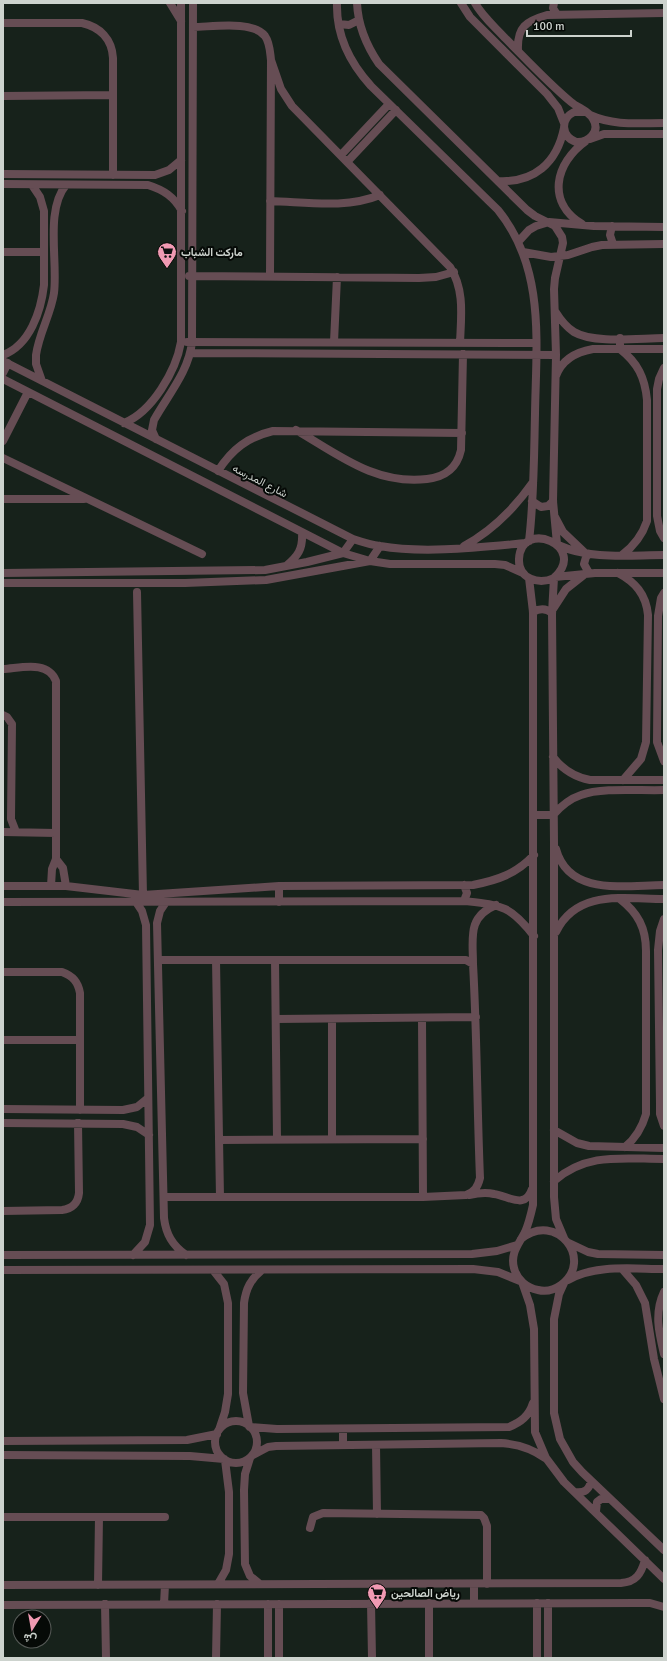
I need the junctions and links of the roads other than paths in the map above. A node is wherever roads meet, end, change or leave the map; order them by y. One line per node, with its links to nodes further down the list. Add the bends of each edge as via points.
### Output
1 (170, 3): 14 (street)
2 (181, 3): 14 (street)
3 (193, 3): 16 (street)
4 (330, 3): 12 (street)
5 (337, 3): 12 (street)
6 (357, 3): 13 (street)
7 (461, 3): 20 (street, via 470,18)
8 (475, 3): 17 (street)
9 (554, 3): 10 (street, via 552,8)
10 (556, 13): 11 (street); 17 (street, via 538,17 525,25 518,36)
11 (662, 14)
12 (338, 20): 13 (street, via 349,25); 23 (street, via 345,47 356,68)
13 (359, 20): 36 (street, via 366,43 379,64)
14 (181, 22): 31 (street)
15 (3, 23): 21 (street, via 82,23 99,30 106,36 113,52)
16 (193, 27): 18 (street, via 255,28 269,43); 57 (street)
17 (518, 50): 19 (street)
18 (271, 60): 30 (street, via 286,98); 42 (street)
19 (555, 86): 20 (street, via 554,92); 25 (street)
20 (547, 94): 27 (street, via 558,108)
21 (113, 95): 22 (street); 34 (street)
22 (3, 96)
23 (389, 104): 24 (street); 30 (street)
24 (396, 110): 32 (street); 48 (street, via 498,210)
25 (587, 113): 26 (street, via 608,122); 27 (street, via 574,112 568,116); 29 (street, via 592,117 595,126 593,135)
26 (664, 123)
27 (564, 125): 29 (street, via 566,135 572,140 579,142); 36 (street, via 558,149 544,166 526,178)
28 (664, 134): 29 (street, via 604,134)
29 (588, 139): 45 (street, via 566,161 558,189 565,208)
30 (341, 155): 32 (street)
31 (181, 160): 35 (street, via 162,173); 43 (street)
32 (347, 162): 41 (street)
33 (3, 174): 34 (street)
34 (113, 175): 35 (street)
35 (139, 175): 40 (street, via 142,179)
36 (498, 181): 44 (street, via 527,210)
37 (3, 184): 38 (street)
38 (32, 185): 39 (street); 52 (street, via 40,197 44,211)
39 (66, 185): 40 (street); 80 (street, via 61,190 56,204 53,298 37,346 36,364)
40 (139, 185): 43 (street, via 165,192)
41 (380, 195): 42 (street, via 352,203); 55 (street)
42 (270, 202): 58 (street)
43 (182, 211): 56 (street)
44 (550, 222): 45 (street); 48 (street, via 529,230); 54 (street, via 562,237)
45 (585, 226): 46 (street)
46 (612, 226): 47 (street); 49 (street, via 610,236)
47 (664, 227)
48 (518, 242): 53 (street)
49 (613, 244): 50 (street); 54 (street)
50 (664, 244)
51 (3, 252): 52 (street)
52 (44, 252): 72 (street, via 43,290 37,314 24,341)
53 (523, 252): 54 (street); 67 (street, via 534,294)
54 (560, 256): 60 (street, via 555,278)
55 (454, 272): 59 (street, via 423,277); 66 (street, via 461,300)
56 (182, 276): 57 (street); 63 (street)
57 (193, 276): 58 (street); 64 (street)
58 (270, 276): 59 (street)
59 (337, 277): 65 (street)
60 (554, 310): 61 (street, via 566,326 583,336); 74 (street)
61 (620, 338): 62 (street); 68 (street)
62 (664, 338)
63 (181, 342): 64 (street); 84 (street, via 175,364 156,396 142,413)
64 (192, 342): 65 (street); 70 (street)
65 (334, 342): 66 (street)
66 (460, 343): 67 (street)
67 (536, 343): 73 (street)
68 (620, 349): 69 (street); 79 (street, via 593,349 573,355 564,362); 81 (street, via 637,366)
69 (664, 349)
70 (191, 353): 71 (street); 88 (street, via 154,420 152,430)
71 (463, 354): 73 (street); 87 (street)
72 (3, 355)
73 (536, 355): 74 (street); 94 (street)
74 (556, 355): 79 (street)
75 (6, 362): 77 (street); 80 (street, شارع المدرسه)
76 (664, 368): 82 (street)
77 (3, 373)
78 (3, 379): 83 (street)
79 (554, 380): 99 (street)
80 (42, 381): 84 (street, شارع المدرسه)
81 (646, 388): 82 (street, via 651,386); 101 (street)
82 (657, 389): 86 (street)
83 (28, 392): 90 (street); 103 (street)
84 (124, 423): 88 (street, شارع المدرسه)
85 (296, 430): 87 (street); 87 (street, via 367,470 402,480 436,478 452,469 460,457); 92 (street, via 273,430 249,438 231,453)
86 (657, 432): 89 (street); 95 (street)
87 (462, 434)
88 (156, 439): 92 (street, شارع المدرسه)
89 (664, 439)
90 (3, 441)
91 (3, 458): 97 (street)
92 (218, 471): 105 (street, شارع المدرسه)
93 (664, 480): 95 (street)
94 (533, 482): 98 (street); 109 (street, via 508,514)
95 (657, 490): 102 (street)
96 (3, 499): 97 (street)
97 (88, 499): 111 (street)
98 (532, 501): 99 (street, via 537,506 544,507); 106 (street)
99 (553, 501): 100 (street)
100 (553, 514): 107 (street); 112 (street, via 567,536)
101 (647, 521): 102 (street, via 652,524); 113 (street, via 635,544)
102 (657, 521): 104 (street)
103 (302, 533): 110 (street); 116 (street, via 302,548)
104 (664, 538)
105 (353, 539): 108 (street, شارع المدرسه); 110 (street)
106 (528, 542): 107 (street, via 543,538); 109 (street, شارع المدرسه); 122 (street, via 520,554 519,561)
107 (557, 544): 112 (street); 123 (street, via 564,558)
108 (380, 546): 109 (street, شارع المدرسه, via 412,549); 115 (street)
109 (461, 548)
110 (343, 553): 115 (street); 116 (street)
111 (202, 554)
112 (588, 554): 113 (street); 120 (street, via 584,564)
113 (622, 555): 114 (street)
114 (664, 555)
115 (370, 561): 122 (street, via 405,564 495,564 505,565); 125 (street, via 266,580)
116 (286, 567): 117 (street, via 265,570)
117 (131, 572): 119 (street); 125 (street)
118 (618, 572): 120 (street); 121 (street); 128 (street, via 638,587)
119 (3, 573)
120 (587, 573): 123 (street); 130 (street, via 566,589)
121 (664, 573)
122 (526, 576): 123 (street, via 541,582); 131 (street)
123 (555, 578): 130 (street)
124 (3, 583): 125 (street)
125 (131, 583)
126 (137, 592): 163 (street)
127 (664, 593): 129 (street)
128 (647, 609): 129 (street, via 653,606); 138 (street)
129 (659, 609): 132 (street)
130 (552, 611): 131 (street, via 541,609); 140 (street)
131 (533, 612): 148 (street)
132 (658, 644): 133 (street); 136 (street)
133 (664, 651)
134 (3, 669): 152 (street, via 42,668 51,673 56,681)
135 (664, 691): 136 (street)
136 (658, 701): 139 (street)
137 (3, 715): 149 (street, via 10,720 12,728)
138 (646, 742): 139 (street); 143 (street, via 641,759)
139 (657, 742): 141 (street)
140 (553, 756): 142 (street, via 573,775 590,780); 147 (street)
141 (664, 761)
142 (603, 780): 143 (street); 146 (street)
143 (623, 780): 144 (street)
144 (664, 780)
145 (664, 790): 146 (street)
146 (603, 791): 147 (street, via 586,793 571,799)
147 (553, 815): 148 (street); 153 (street)
148 (534, 816): 154 (street)
149 (11, 819): 150 (street); 151 (street)
150 (4, 832): 151 (street)
151 (16, 832): 152 (street)
152 (56, 833): 155 (street)
153 (554, 843): 157 (street, via 558,856 575,877); 176 (street)
154 (534, 855): 156 (street, via 523,866 507,875 491,881); 177 (street)
155 (56, 859): 160 (street, via 52,869); 161 (street, via 63,868)
156 (464, 885): 162 (street); 167 (street, via 467,893)
157 (598, 885): 158 (street); 164 (street, via 596,892)
158 (664, 885)
159 (3, 886): 160 (street)
160 (51, 886): 161 (street)
161 (66, 886): 163 (street)
162 (279, 886): 163 (street); 171 (street)
163 (143, 895)
164 (600, 899): 165 (street); 176 (street, via 572,910)
165 (620, 899): 166 (street); 178 (street, via 635,913)
166 (664, 899)
167 (464, 901): 171 (street); 172 (street)
168 (3, 902): 169 (street)
169 (136, 902): 170 (street); 174 (street)
170 (166, 902): 171 (street); 175 (street)
171 (279, 902)
172 (496, 905): 177 (street, via 516,915); 183 (street, via 484,911 473,927)
173 (664, 918): 179 (street)
174 (146, 922): 175 (street, via 153,920); 193 (street)
175 (157, 923): 180 (street)
176 (554, 934): 207 (street)
177 (534, 936): 219 (street)
178 (646, 940): 179 (street); 196 (street)
179 (659, 940): 185 (street)
180 (158, 960): 181 (street); 194 (street)
181 (216, 960): 182 (street); 212 (street)
182 (275, 960): 183 (street, via 461,959); 189 (street)
183 (473, 964): 186 (street)
184 (3, 972): 192 (street, via 62,972 73,978 80,993)
185 (661, 980): 187 (street)
186 (476, 1017): 188 (street); 220 (street, via 480,1178 475,1190)
187 (662, 1017): 197 (street)
188 (422, 1018): 190 (street); 211 (street)
189 (276, 1019): 190 (street); 209 (street)
190 (332, 1019): 210 (street)
191 (3, 1040): 192 (street)
192 (80, 1040): 200 (street)
193 (148, 1063): 194 (street); 195 (street)
194 (160, 1063): 221 (street)
195 (148, 1098): 201 (street, via 137,1106); 208 (street)
196 (647, 1103): 197 (street, via 652,1107); 214 (street, via 646,1114 638,1133)
197 (660, 1104): 206 (street)
198 (3, 1109): 199 (street)
199 (13, 1109): 200 (street); 203 (street)
200 (80, 1110): 201 (street)
201 (123, 1110): 205 (street, via 126,1117)
202 (3, 1123): 203 (street)
203 (13, 1123): 204 (street)
204 (78, 1123): 205 (street); 224 (street, via 79,1193 76,1203 62,1210)
205 (123, 1124): 208 (street, via 136,1127)
206 (664, 1126)
207 (554, 1130): 213 (street, via 577,1143); 218 (street)
208 (149, 1135): 225 (street)
209 (277, 1139): 210 (street); 212 (street)
210 (332, 1139): 211 (street)
211 (423, 1139): 223 (street)
212 (219, 1140): 222 (street)
213 (616, 1147): 214 (street); 216 (street, via 613,1152)
214 (625, 1147): 215 (street)
215 (664, 1148)
216 (616, 1159): 217 (street); 218 (street, via 586,1162)
217 (664, 1159)
218 (554, 1181): 227 (street, via 556,1219)
219 (533, 1186): 220 (street, via 528,1197 520,1201 492,1193); 228 (street, via 532,1214)
220 (466, 1195): 223 (street)
221 (164, 1197): 222 (street); 226 (street)
222 (220, 1197): 223 (street)
223 (423, 1197)
224 (3, 1211)
225 (150, 1217): 226 (street, via 157,1221); 232 (street, via 146,1238)
226 (164, 1218): 233 (street, via 170,1239)
227 (566, 1241): 228 (street, via 559,1234 546,1230 533,1232); 234 (street, via 588,1252); 244 (street, via 572,1249 574,1263)
228 (519, 1242): 229 (street, via 497,1252); 243 (street, via 513,1264)
229 (337, 1254): 233 (street); 236 (street)
230 (3, 1255): 231 (street)
231 (87, 1255): 232 (street); 239 (street)
232 (133, 1255): 233 (street)
233 (186, 1255)
234 (619, 1255): 235 (street); 242 (street, via 617,1263)
235 (664, 1255)
236 (337, 1269): 241 (street); 243 (street, via 473,1269 498,1272)
237 (664, 1269): 242 (street)
238 (3, 1270): 239 (street)
239 (87, 1270): 240 (street)
240 (213, 1270): 241 (street); 254 (street, via 224,1284 228,1303 228,1394)
241 (262, 1270): 252 (street, via 249,1284 244,1303 243,1393)
242 (621, 1270): 244 (street, via 597,1269); 246 (street, via 642,1294)
243 (522, 1282): 244 (street, via 540,1290 553,1289); 251 (street, via 530,1305 534,1329)
244 (565, 1282): 264 (street, via 559,1294 554,1319 554,1413 560,1439 566,1451)
245 (664, 1292): 247 (street)
246 (647, 1313): 247 (street, via 652,1310); 250 (street, via 654,1359)
247 (658, 1313): 248 (street)
248 (662, 1339): 249 (street)
249 (664, 1354)
250 (664, 1399)
251 (534, 1400): 253 (street, via 525,1418 509,1427); 262 (street, via 535,1432)
252 (250, 1426): 253 (street, via 272,1429); 254 (street, via 231,1422); 261 (street, via 257,1443)
253 (343, 1429): 257 (street)
254 (218, 1432): 256 (street, via 187,1440); 263 (street, via 216,1447)
255 (3, 1441): 256 (street)
256 (147, 1441): 260 (street)
257 (343, 1445): 258 (street); 261 (street, via 268,1447)
258 (376, 1445): 262 (street, via 511,1444 530,1449); 268 (street)
259 (3, 1456): 260 (street)
260 (147, 1456): 263 (street)
261 (251, 1457): 263 (street, via 240,1463); 277 (street, via 245,1474 244,1490 245,1564 250,1576)
262 (546, 1458): 265 (street)
263 (224, 1459): 276 (street, via 229,1492 229,1554 226,1570)
264 (591, 1481): 265 (street, via 586,1491); 266 (street)
265 (575, 1492): 267 (street)
266 (610, 1499): 267 (street, via 601,1499 597,1502); 273 (street)
267 (596, 1511): 274 (street)
268 (377, 1514): 272 (street, via 319,1514 312,1519); 279 (street, via 481,1515 486,1526)
269 (3, 1517): 270 (street)
270 (99, 1517): 271 (street); 281 (street)
271 (165, 1517)
272 (310, 1528)
273 (664, 1550)
274 (645, 1560): 275 (street); 279 (street, via 637,1578 626,1583)
275 (664, 1579)
276 (218, 1584): 277 (street); 282 (street)
277 (260, 1584): 278 (street)
278 (474, 1584): 279 (street); 284 (street)
279 (487, 1584)
280 (3, 1585): 281 (street)
281 (98, 1585): 282 (street)
282 (165, 1585): 288 (street)
283 (429, 1603): 284 (street); 292 (street); 300 (street)
284 (474, 1603): 285 (street)
285 (537, 1603): 286 (street); 301 (street)
286 (548, 1603): 294 (street, via 650,1603); 302 (street)
287 (105, 1604): 288 (street); 293 (street); 295 (street)
288 (164, 1604): 289 (street)
289 (217, 1604): 290 (street); 296 (street)
290 (268, 1604): 291 (street); 297 (street)
291 (279, 1604): 292 (street); 298 (street)
292 (372, 1604): 299 (street)
293 (3, 1605)
294 (664, 1606)
295 (106, 1658)
296 (216, 1658)
297 (268, 1658)
298 (279, 1658)
299 (372, 1658)
300 (429, 1658)
301 (537, 1658)
302 (548, 1658)

